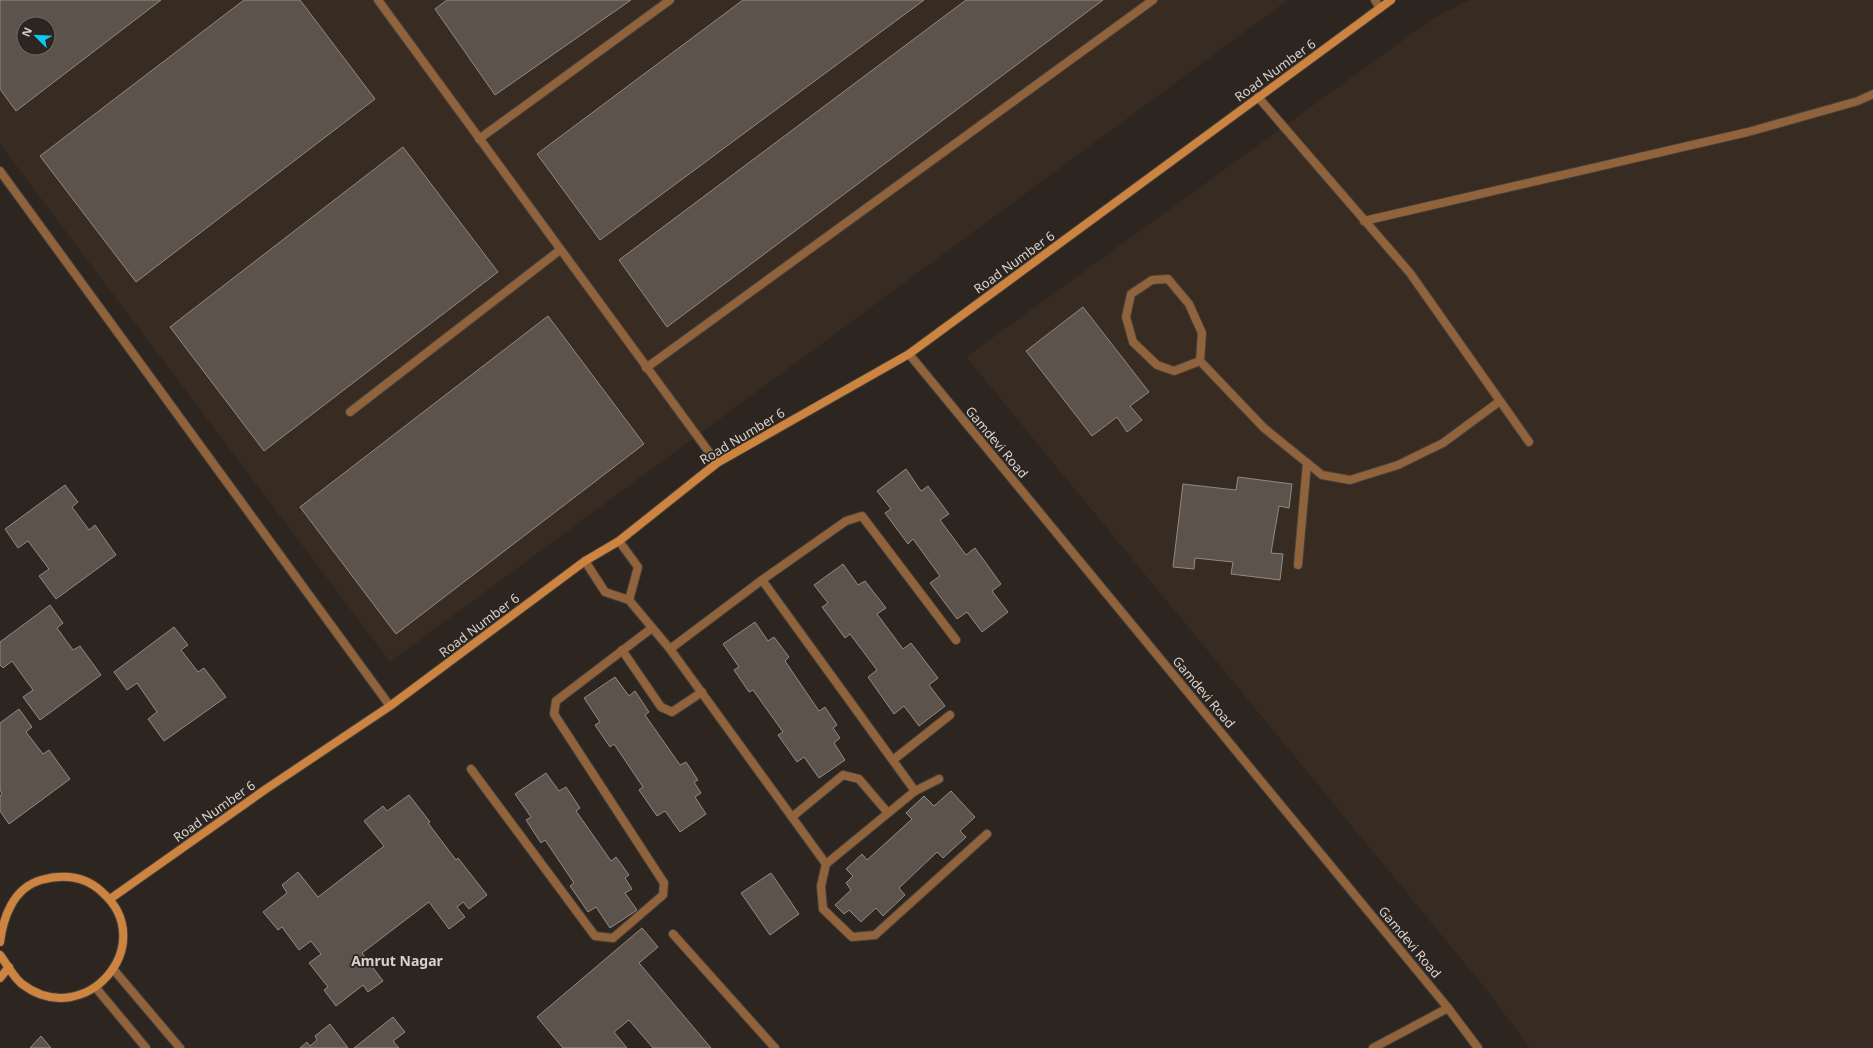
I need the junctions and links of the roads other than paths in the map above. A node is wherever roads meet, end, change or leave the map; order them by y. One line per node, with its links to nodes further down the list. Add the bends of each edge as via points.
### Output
1 (378, 0): 9 (street)
2 (670, 0): 9 (street)
3 (1153, 0): 15 (street)
4 (1375, 0): 6 (street)
5 (1391, 0): 6 (street, Road Number 6)
6 (1380, 8): 8 (street, Road Number 6)
7 (1873, 94): 11 (street, via 1858,101 1748,132)
8 (1258, 97): 11 (street); 13 (street, Road Number 6)
9 (479, 138): 12 (street)
10 (0, 171): 31 (street)
11 (1364, 221): 16 (street, via 1410,273)
12 (560, 250): 15 (street); 17 (street)
13 (909, 354): 19 (street, Road Number 6); 51 (street, Gamdevi Road)
14 (1200, 361): 14 (street, via 1202,333 1189,304 1168,279 1152,280 1131,294 1126,317 1134,342 1157,365 1174,371); 20 (street, via 1264,428)
15 (646, 368): 19 (street)
16 (1500, 400): 18 (street); 20 (street, via 1443,444 1398,465 1350,480 1322,475)
17 (350, 412)
18 (1529, 442)
19 (716, 463): 21 (street, Road Number 6)
20 (1307, 463): 23 (street)
21 (619, 541): 22 (street, Road Number 6); 25 (street, via 638,567)
22 (585, 561): 25 (street, via 605,592); 31 (street, Road Number 6)
23 (1298, 565)
24 (762, 580): 27 (street, via 846,521 862,516); 28 (street); 33 (street)
25 (629, 600): 26 (street)
26 (652, 628): 28 (street); 29 (street)
27 (956, 640)
28 (670, 649): 30 (street)
29 (622, 650): 30 (street, via 661,707 672,712); 34 (street, via 556,700 554,714 664,883 663,895 613,938 595,936)
30 (702, 692): 38 (street)
31 (390, 706): 41 (street, Road Number 6, via 266,789)
32 (950, 715): 33 (street)
33 (893, 760): 36 (street)
34 (471, 769)
35 (939, 779): 36 (street)
36 (915, 791): 37 (street)
37 (888, 813): 38 (street, via 859,779 843,775); 40 (street)
38 (792, 817): 40 (street)
39 (987, 834): 40 (street, via 875,935 852,937 823,909 821,886)
40 (826, 864)
41 (110, 899): 43 (street, via 95,885 76,877 57,876 37,881 21,892); 48 (street, via 120,916 123,936 120,956)
42 (0, 904): 43 (street)
43 (8, 908): 45 (street)
44 (673, 934): 54 (street)
45 (0, 942)
46 (0, 955): 47 (street)
47 (9, 966): 49 (street); 50 (street, via 21,983 38,993 58,998 78,996)
48 (114, 970): 50 (street); 53 (street)
49 (0, 978)
50 (96, 988): 52 (street)
51 (1448, 1008): 55 (street); 56 (street, Gamdevi Road)
52 (146, 1048)
53 (180, 1048)
54 (775, 1048)
55 (1373, 1048)
56 (1478, 1048)

